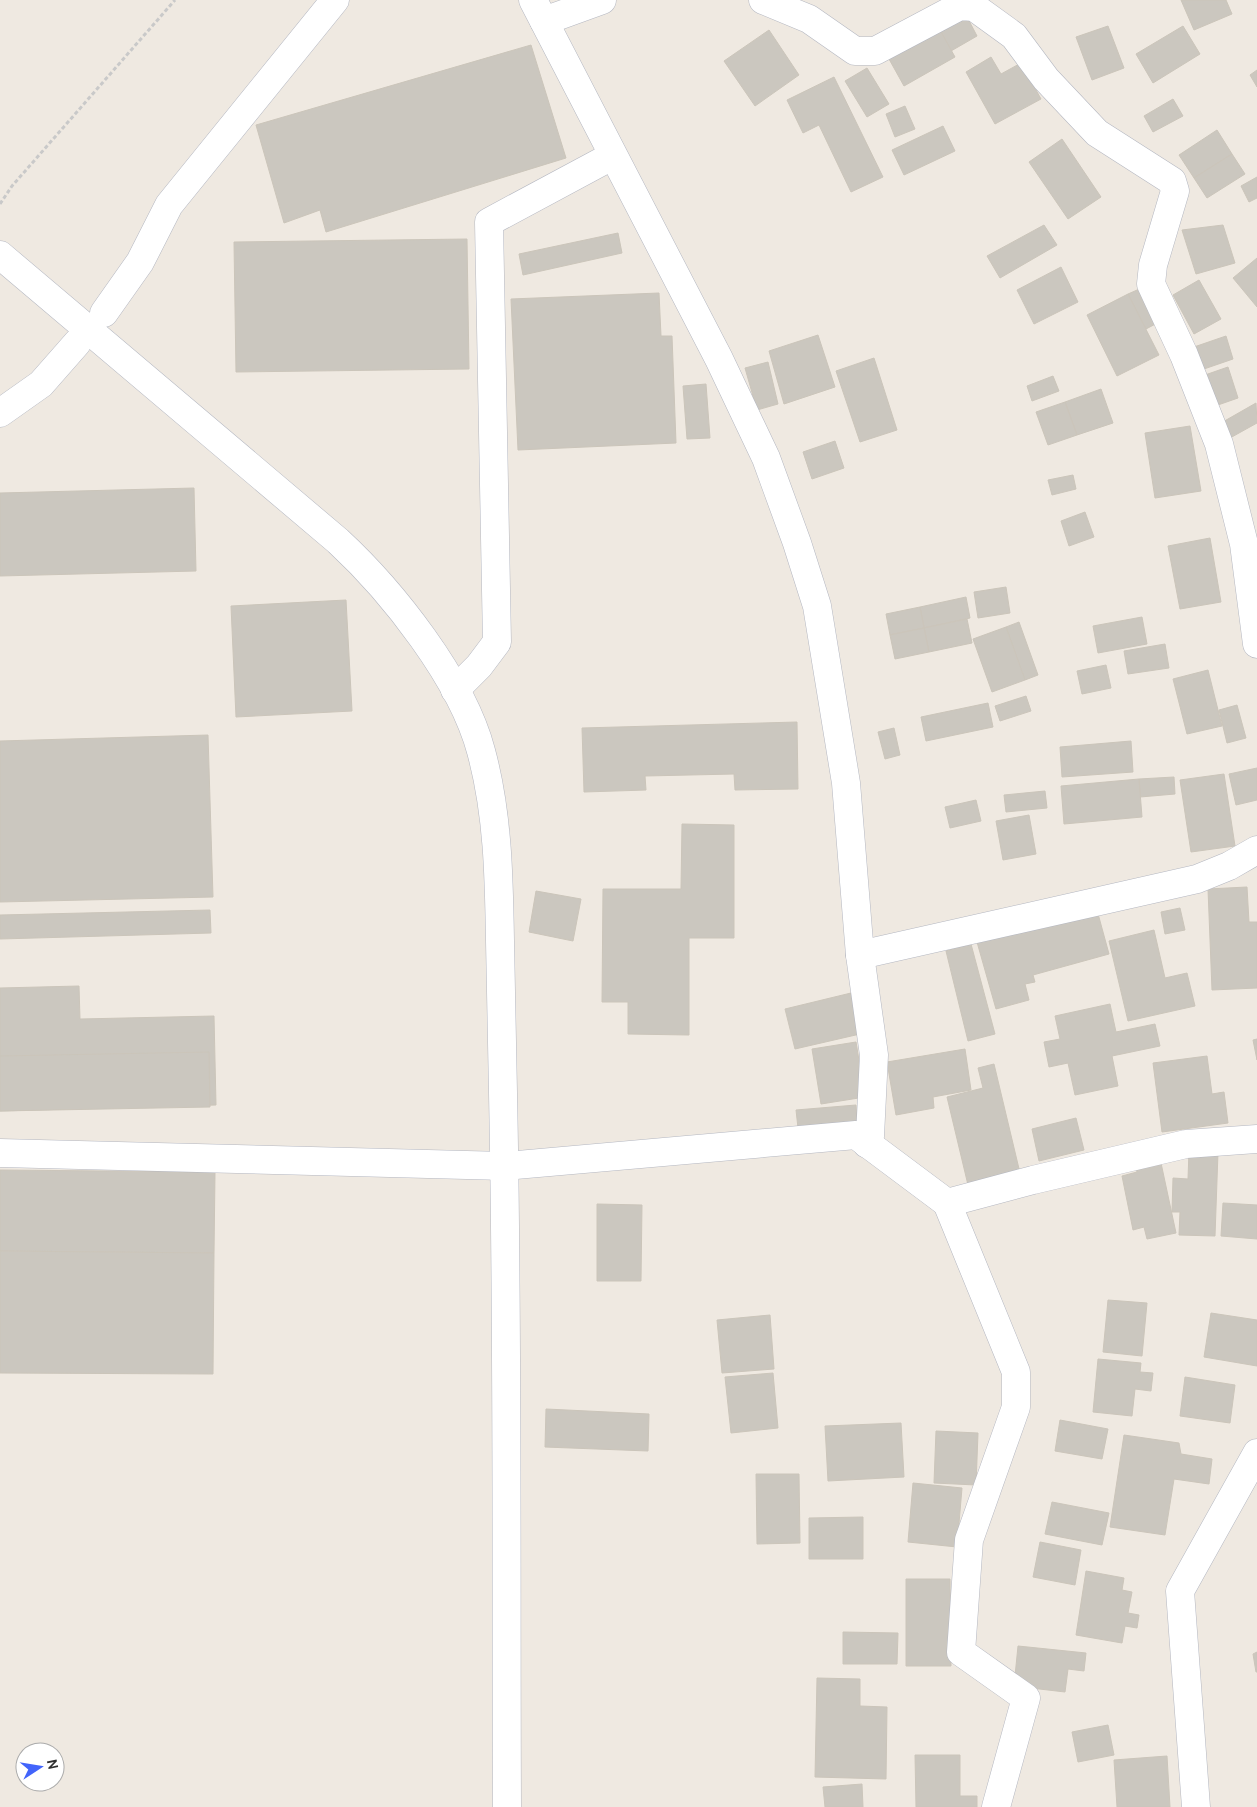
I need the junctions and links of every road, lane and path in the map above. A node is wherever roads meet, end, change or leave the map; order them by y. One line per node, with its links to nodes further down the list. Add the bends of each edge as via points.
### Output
1 (175, 0): 7 (path, via 25,171)
2 (336, 0): 9 (street, via 175,197 140,262)
3 (602, 0): 5 (street)
4 (763, 0): 12 (street, via 809,19 856,51 875,51 960,6 974,7 1014,36 1046,79 1097,133 1172,181 1175,191 1153,266 1151,284 1184,355 1219,444 1244,544)
5 (538, 11): 6 (street)
6 (612, 156): 13 (street, via 489,222 497,642); 15 (street, via 719,359 766,458 817,606 846,783)
7 (0, 204)
8 (0, 255): 13 (street, via 370,570 425,642)
9 (104, 313)
10 (77, 343): 11 (street, via 41,384)
11 (0, 413)
12 (1257, 644)
13 (455, 690): 19 (street, via 481,749 493,810 499,876)
14 (1257, 850): 15 (street, via 1230,866 1197,879)
15 (860, 955): 17 (street, via 874,1055)
16 (1257, 1139): 20 (street, via 1186,1144)
17 (867, 1144): 19 (street, via 856,1135); 20 (street)
18 (0, 1153): 19 (street)
19 (505, 1166): 22 (street)
20 (947, 1204): 23 (street, via 1016,1372 1016,1407 969,1540 962,1652 1026,1698)
21 (1257, 1453): 24 (street, via 1180,1591)
22 (507, 1807)
23 (996, 1807)
24 (1196, 1807)

